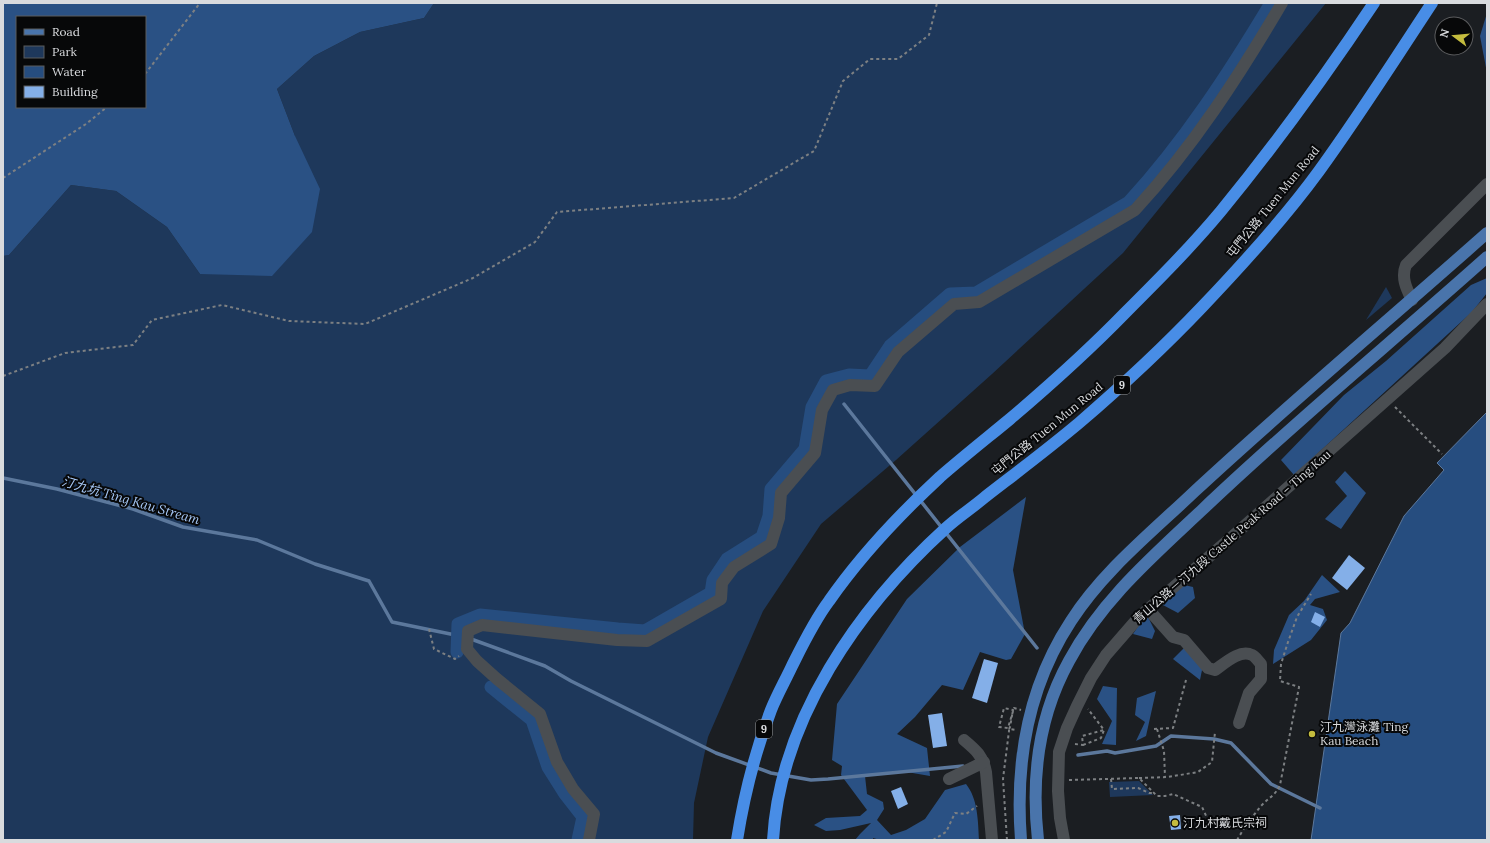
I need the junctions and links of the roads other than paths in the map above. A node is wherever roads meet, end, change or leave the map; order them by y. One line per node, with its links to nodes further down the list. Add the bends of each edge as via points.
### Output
1 (1282, 3): 14 (street, via 1254,52 1209,117 1135,210 979,302 954,304 898,352 875,386 850,385 833,390 822,410 815,453 781,493 779,518 770,544 734,567 722,583 721,599 647,641 482,626 468,631 467,649 473,657 540,714 557,762 573,789 594,814)
2 (1374, 3): 15 (highway, 9, via 1280,137 1198,237 1099,339 903,512 845,578 806,639 772,708 758,746)
3 (1432, 3): 16 (highway, 屯門公路 Tuen Mun Road / 9, via 1319,171 1231,276 1131,377 1050,446 948,526 919,554 863,617 820,684 807,712 785,773 778,800)
4 (1487, 184): 7 (street, via 1406,265 1404,282)
5 (1487, 233): 7 (main road)
6 (1487, 257): 19 (main road, via 1234,480 1132,576 1107,604 1087,630 1069,661 1046,717 1036,763 1035,815)
7 (1412, 300): 18 (main road, via 1223,465 1119,562 1071,621 1054,650 1028,721 1020,763)
8 (1487, 304): 9 (street, 青山公路－汀九段 Castle Peak Road – Ting Kau, via 1445,348)
9 (1148, 609): 10 (street, via 1173,637 1184,640 1208,668 1215,670 1232,658 1245,653 1253,655 1261,664 1261,678 1250,693); 20 (street, 青山公路－汀九段 Castle Peak Road – Ting Kau, via 1106,655 1091,678 1067,728 1059,752 1058,779)
10 (1239, 722)
11 (964, 740): 12 (street, via 976,750)
12 (984, 762): 13 (street); 17 (street)
13 (949, 779)
14 (589, 840)
15 (737, 840)
16 (773, 840)
17 (992, 840)
18 (1021, 840)
19 (1038, 840)
20 (1064, 840)

